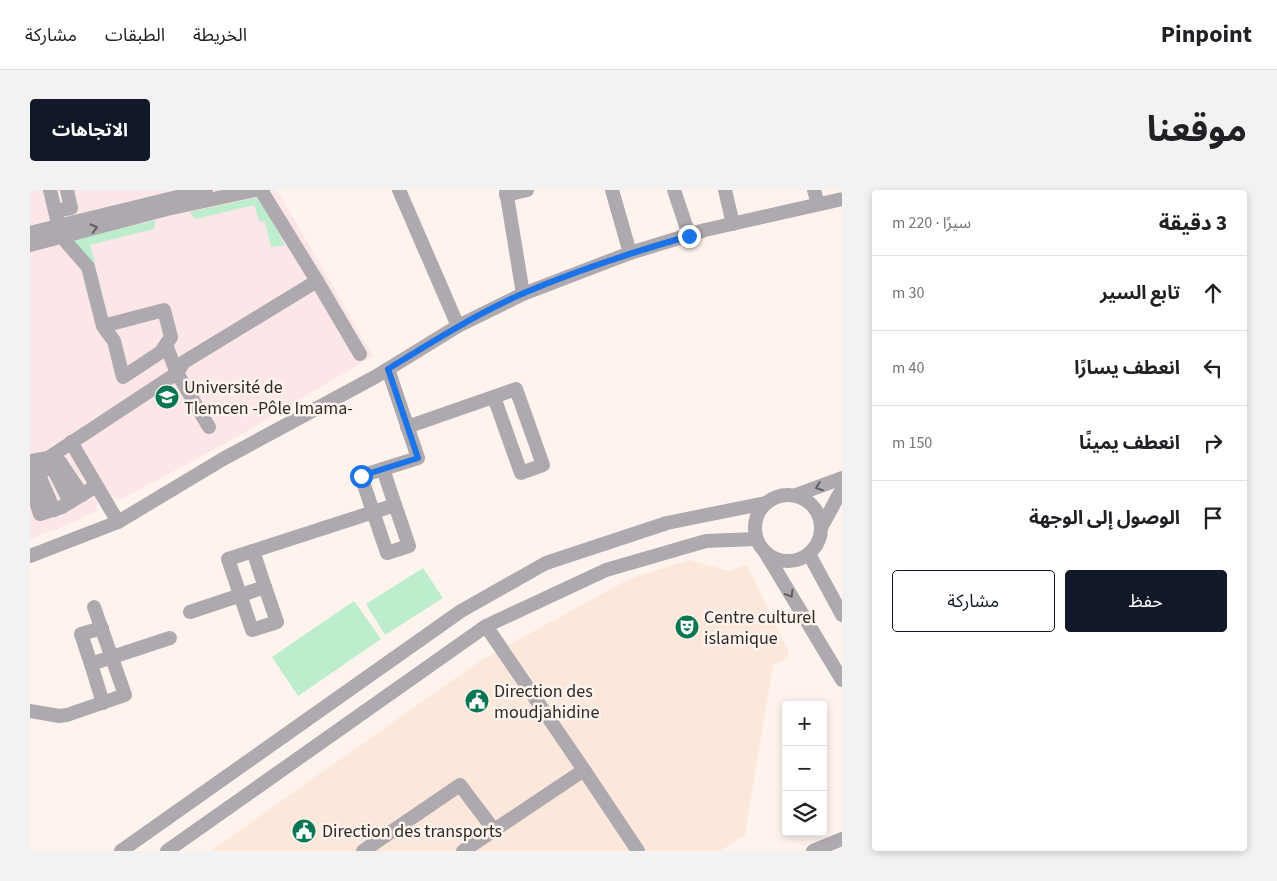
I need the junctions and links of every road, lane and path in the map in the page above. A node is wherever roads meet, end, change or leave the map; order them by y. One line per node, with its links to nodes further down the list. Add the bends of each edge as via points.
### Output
1 (50, 190): 15 (street)
2 (67, 190): 15 (street, via 71,208)
3 (206, 190): 17 (street)
4 (255, 190): 17 (street, one-way to 4)
5 (261, 190): 22 (street)
6 (399, 190): 25 (street)
7 (527, 190): 12 (street)
8 (612, 190): 21 (street)
9 (674, 190): 19 (street)
10 (725, 190): 16 (street)
11 (814, 190): 14 (street)
12 (506, 192): 23 (street)
13 (842, 199): 14 (street)
14 (818, 204): 16 (street)
15 (55, 211): 17 (street)
16 (734, 224): 19 (street)
17 (60, 231): 18 (street); 20 (street); 24 (street, via 88,267)
18 (30, 233)
19 (689, 236): 21 (street)
20 (30, 245)
21 (630, 253): 23 (street)
22 (317, 281): 27 (street); 29 (street, via 184,362)
23 (523, 294): 25 (street)
24 (103, 326): 26 (street, via 164,310 171,336); 26 (street, via 114,341 123,377 161,352)
25 (458, 326): 28 (street)
26 (166, 345): 29 (street)
27 (360, 354)
28 (388, 369): 32 (street); 47 (street, via 223,459)
29 (177, 373): 31 (street); 33 (street)
30 (494, 397): 30 (street, via 516,389 543,465 521,473); 32 (street)
31 (209, 427)
32 (407, 427): 36 (street, via 418,458)
33 (71, 442): 35 (street); 39 (street)
34 (30, 461): 35 (street)
35 (50, 462): 37 (street); 41 (street, via 60,462); 43 (street)
36 (383, 469): 45 (street); 46 (street, via 361,476)
37 (33, 477): 43 (street, via 54,510)
38 (842, 478): 42 (street, one-way to 42)
39 (96, 486): 41 (street); 47 (street)
40 (842, 489): 48 (street)
41 (82, 495): 43 (street)
42 (796, 495): 44 (street, via 780,496); 48 (street, via 814,506)
43 (70, 502)
44 (766, 503): 49 (street, via 756,519); 70 (street, via 667,523 546,563 461,611)
45 (395, 504): 46 (street); 46 (street, via 409,546 387,553)
46 (373, 512): 50 (street)
47 (118, 522): 53 (street)
48 (822, 526): 52 (street, via 817,547)
49 (756, 539): 51 (street); 59 (street, via 706,541 606,570)
50 (253, 551): 54 (street); 55 (street, via 228,559)
51 (764, 552): 52 (street, via 772,558 791,562); 64 (street, one-way to 64)
52 (809, 554): 58 (street)
53 (30, 556)
54 (265, 587): 55 (street); 55 (street, via 277,622 252,630)
55 (240, 595): 57 (street)
56 (94, 607): 60 (street)
57 (190, 612)
58 (842, 616)
59 (486, 626): 67 (street); 71 (street)
60 (102, 628): 62 (street); 63 (street, via 81,634)
61 (170, 638): 62 (street)
62 (112, 657): 63 (street); 65 (street, via 125,695)
63 (90, 664): 65 (street)
64 (842, 680)
65 (103, 703): 66 (street, via 59,716)
66 (31, 709)
67 (584, 770): 68 (street); 74 (street)
68 (494, 830): 72 (street, via 460,785); 73 (street)
69 (842, 839): 75 (street)
70 (121, 851)
71 (168, 851)
72 (363, 851)
73 (463, 851)
74 (638, 851)
75 (813, 851)

